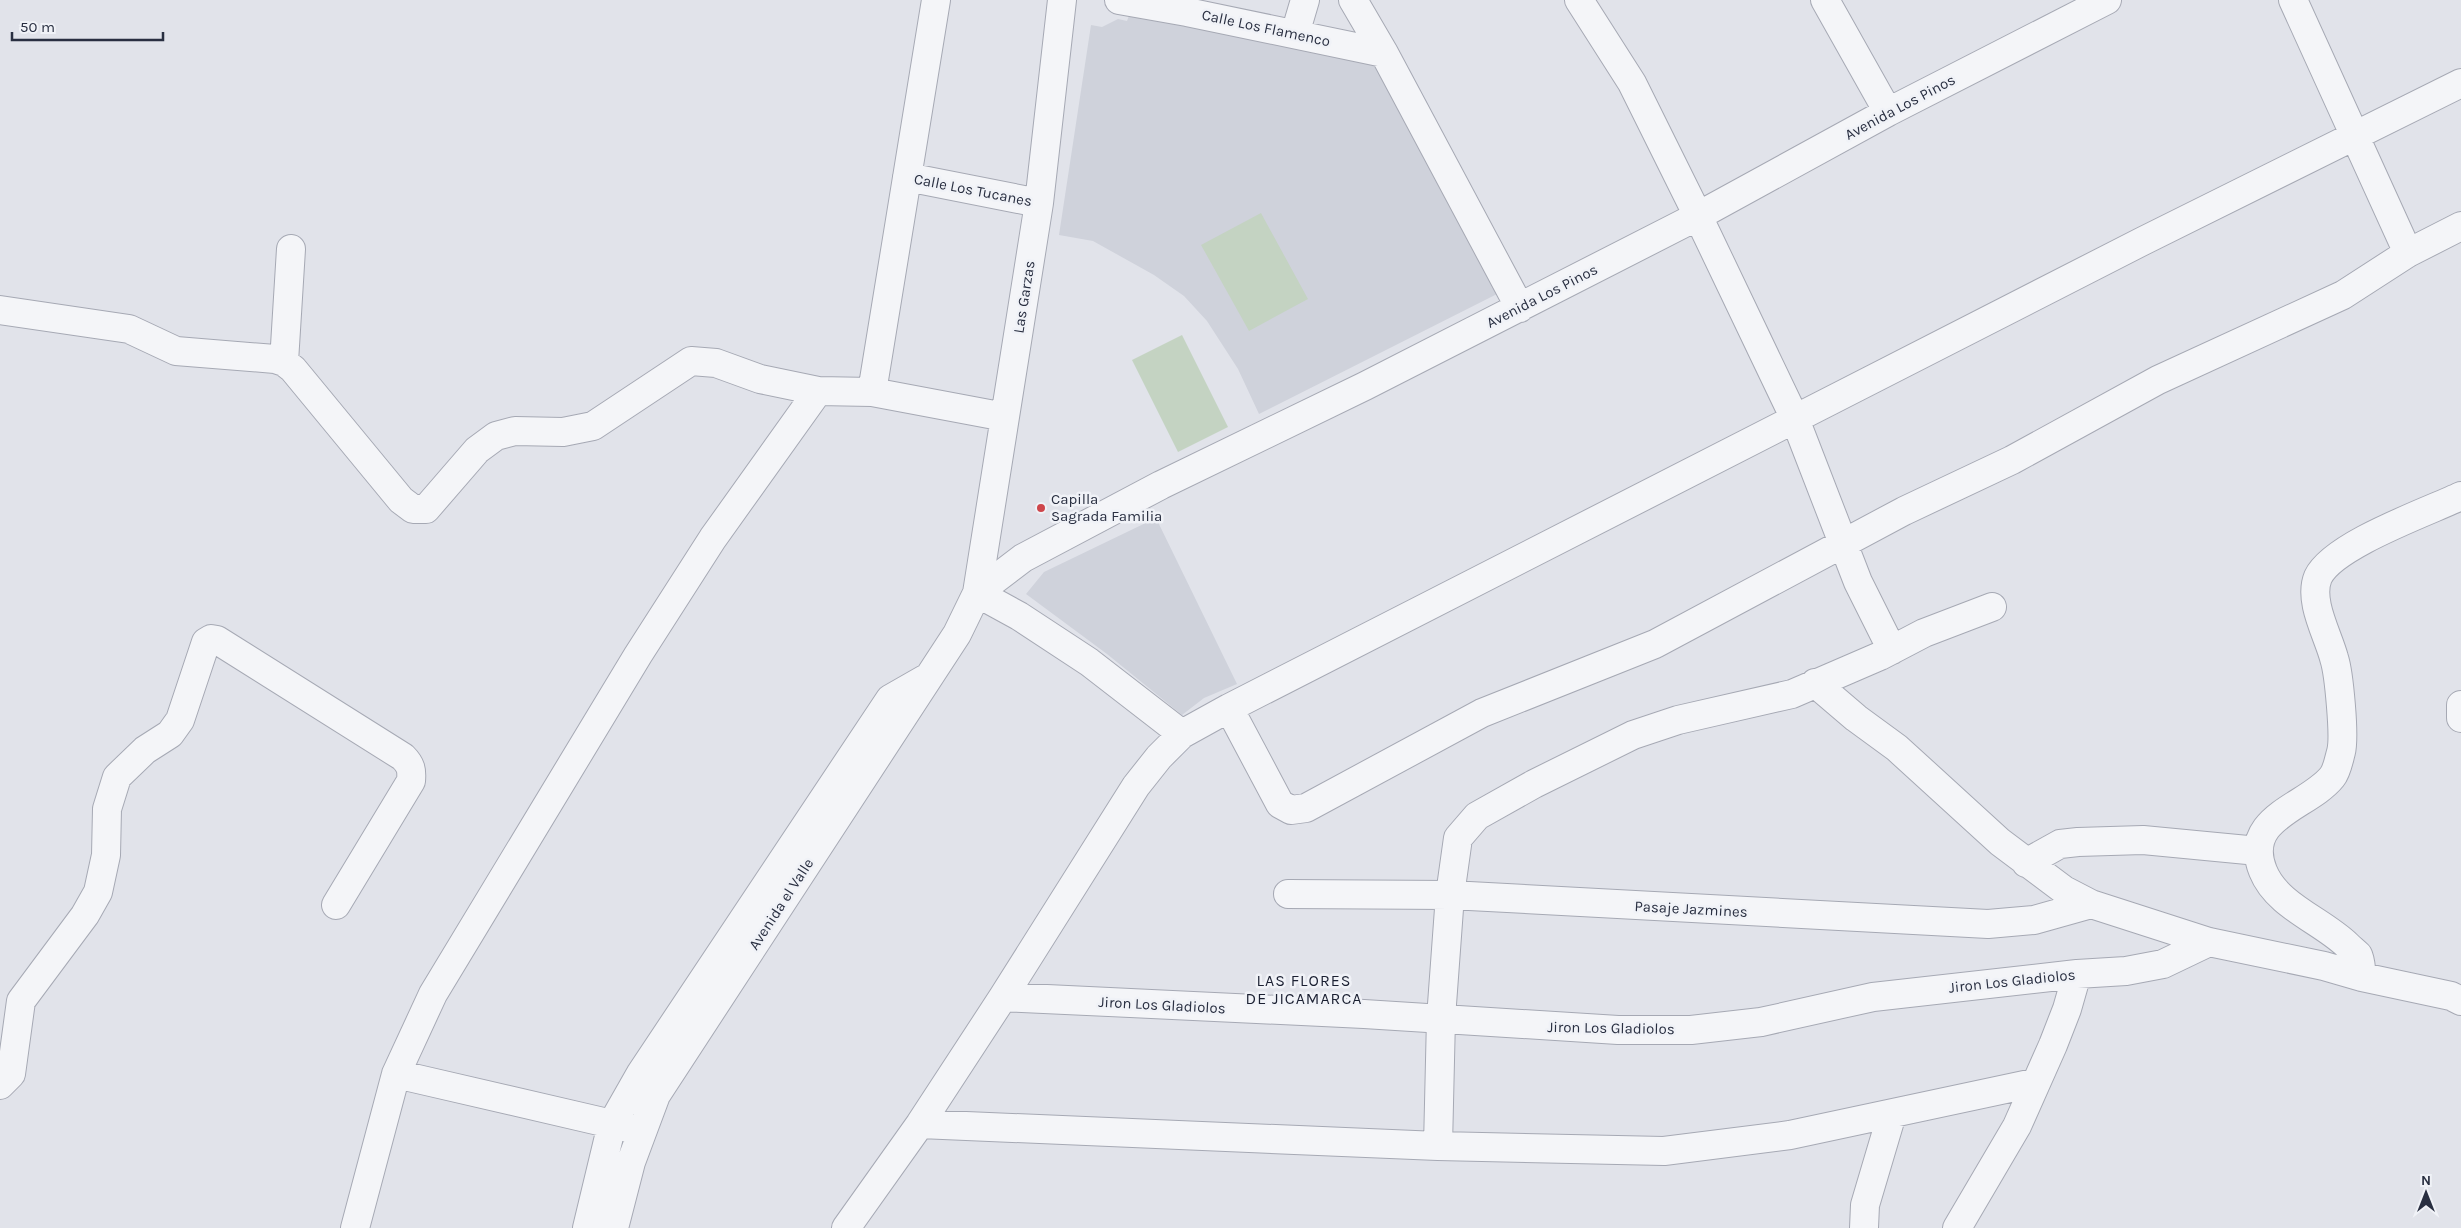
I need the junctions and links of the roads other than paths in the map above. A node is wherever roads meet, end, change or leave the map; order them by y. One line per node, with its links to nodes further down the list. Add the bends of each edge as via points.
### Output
1 (936, 0): 17 (street)
2 (1062, 0): 18 (street, Las Garzas)
3 (1119, 0): 10 (street, Calle Los Flamenco)
4 (1305, 0): 12 (street)
5 (1353, 0): 13 (street)
6 (1579, 0): 19 (street, via 1632,83)
7 (1825, 0): 15 (street)
8 (2107, 0): 11 (street, Avenida Los Pinos)
9 (2294, 0): 16 (street)
10 (1187, 6): 12 (street, Calle Los Flamenco)
11 (2066, 9): 15 (street, Avenida Los Pinos)
12 (1294, 34): 13 (street, Calle Los Flamenco)
13 (1384, 52): 23 (street)
14 (2461, 83): 16 (street)
15 (1888, 112): 19 (street, Avenida Los Pinos)
16 (2356, 135): 22 (street); 29 (street)
17 (907, 177): 18 (street, Calle Los Tucanes); 27 (street)
18 (1039, 203): 28 (street, Las Garzas)
19 (1698, 216): 23 (street, Avenida Los Pinos); 29 (street)
20 (2461, 226): 22 (street)
21 (291, 249): 25 (street)
22 (2408, 253): 31 (street, via 2343,295 2158,380 2012,460)
23 (1520, 308): 32 (street, Avenida Los Pinos, via 1023,558)
24 (0, 310): 25 (street, via 129,329 176,351)
25 (284, 362): 26 (street, via 401,500 413,509 426,509 476,450 496,436 515,431 563,432 593,426 691,361 716,363 760,379)
26 (818, 391): 27 (street); 53 (street, via 713,538 638,655 433,994)
27 (872, 392): 28 (street)
28 (1005, 417): 32 (street, Las Garzas)
29 (1795, 419): 31 (street); 38 (street)
30 (2461, 496): 41 (street, via 2355,544 2328,563 2318,579 2316,601 2335,659 2342,750 2333,776 2316,791 2276,816 2264,831)
31 (1842, 543): 34 (street); 38 (street, via 1656,644 1482,713 1306,808 1291,810 1280,804)
32 (977, 593): 35 (street, Avenida el Valle, via 957,634); 40 (street, via 1089,662)
33 (1992, 607): 34 (street, via 1924,633)
34 (1892, 650): 36 (street)
35 (929, 677): 57 (street, via 890,699 685,1004); 59 (street, Avenida el Valle, via 656,1095)
36 (1815, 683): 42 (street, via 1897,748); 44 (street, via 1792,694 1678,720 1634,735 1477,816 1458,838)
37 (2461, 704): 39 (street)
38 (1229, 708): 40 (street)
39 (2461, 718)
40 (1182, 734): 50 (street, via 1136,786)
41 (2258, 851): 42 (street, via 2143,840 2078,842 2060,844); 49 (street, via 2263,871 2279,896 2334,933 2359,956)
42 (2026, 863): 45 (street, via 2064,890)
43 (1288, 894): 44 (street, Pasaje Jazmines)
44 (1450, 895): 45 (street, Pasaje Jazmines, via 1988,924 2034,920); 52 (street)
45 (2091, 904): 47 (street)
46 (336, 905): 55 (street, via 410,781 410,764 218,640 211,639 206,642 180,720 170,734 145,750 117,777 107,809 106,855 98,892 85,916 21,1001 10,1074)
47 (2210, 942): 48 (street, Jiron Los Gladiolos, via 2163,964 2126,971); 49 (street, via 2324,966)
48 (2077, 974): 52 (street, Jiron Los Gladiolos, via 1872,997 1760,1022 1691,1030 1618,1030); 54 (street, via 2057,1036)
49 (2362, 978): 51 (street, via 2451,996)
50 (1003, 998): 52 (street, Jiron Los Gladiolos); 58 (street)
51 (2461, 1001)
52 (1441, 1018): 60 (street)
53 (396, 1074): 57 (street); 61 (street)
54 (2034, 1083): 56 (street); 66 (street, via 2017,1126)
55 (0, 1085)
56 (1892, 1114): 60 (street, via 1790,1134 1664,1151); 65 (street, via 1865,1204)
57 (612, 1124): 59 (street); 62 (street)
58 (920, 1124): 60 (street); 64 (street)
59 (641, 1131): 63 (street, Avenida el Valle)
60 (1438, 1146)
61 (355, 1228)
62 (587, 1228)
63 (614, 1228)
64 (846, 1228)
65 (1864, 1228)
66 (1957, 1228)

